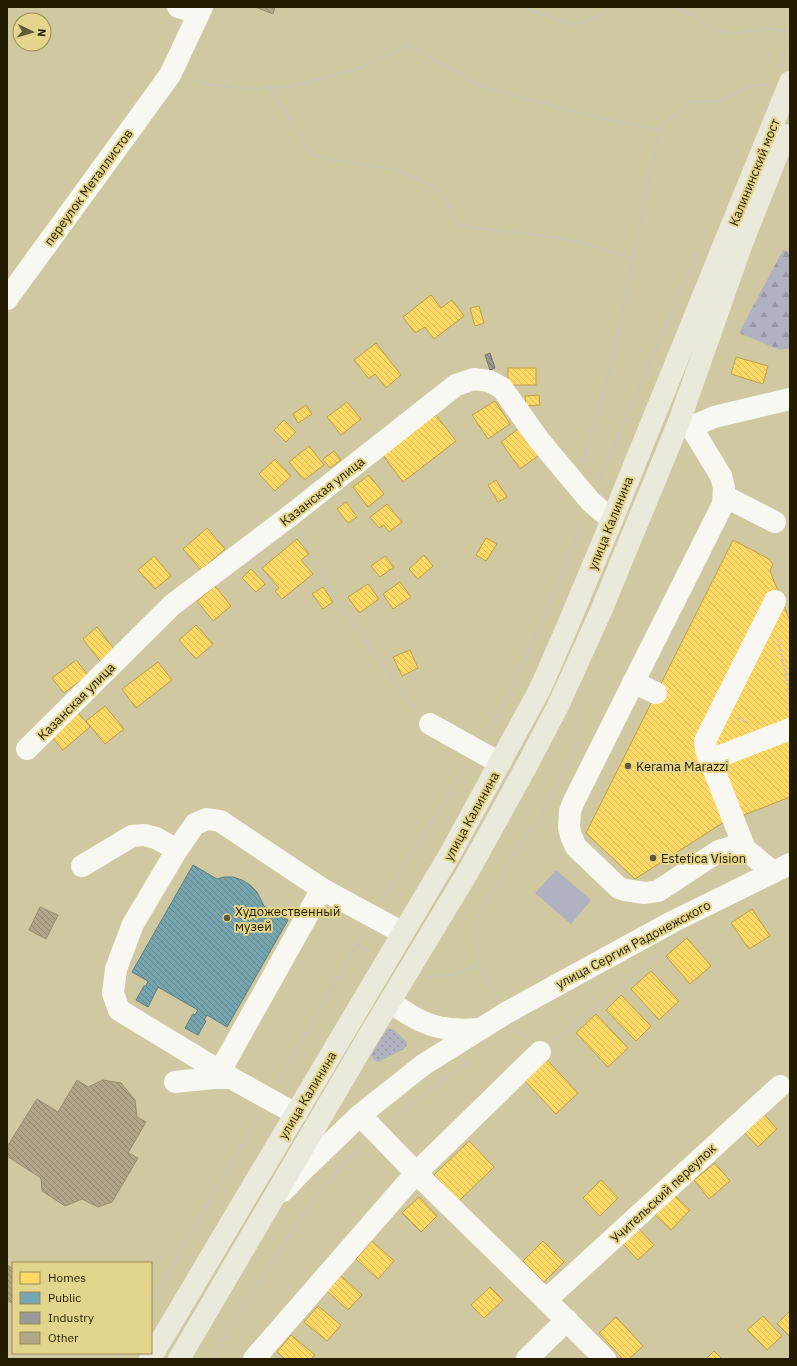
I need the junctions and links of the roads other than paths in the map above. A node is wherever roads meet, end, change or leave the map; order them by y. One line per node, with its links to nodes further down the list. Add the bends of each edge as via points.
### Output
1 (178, 7): 2 (street)
2 (200, 10): 6 (street, переулок Металлистов, via 170,75)
3 (782, 83): 5 (main road, Калининский мост)
4 (790, 122): 5 (main road, Калининский мост)
5 (734, 242): 8 (main road, улица Калинина); 10 (main road, улица Калинина)
6 (7, 299)
7 (790, 399): 8 (street)
8 (685, 425): 9 (street, via 721,476); 27 (main road, улица Калинина, via 558,706 468,872)
9 (724, 496): 11 (street); 13 (street, via 723,504)
10 (612, 520): 17 (street, Казанская улица, via 590,501 586,486 539,440 502,388 489,380 474,379 456,386 172,605); 19 (main road, улица Калинина, via 543,682)
11 (775, 522)
12 (775, 601): 18 (street, via 705,742)
13 (634, 682): 14 (street); 20 (street, via 572,806 569,827 576,847 619,888 645,894 658,891 719,851 732,847)
14 (656, 693)
15 (430, 724): 19 (street)
16 (788, 729): 18 (street)
17 (27, 749)
18 (710, 760): 20 (street)
19 (500, 763): 25 (main road, улица Калинина)
20 (744, 849): 23 (street)
21 (177, 850): 22 (street, via 156,838 132,836); 24 (street, via 195,824 207,819 220,821); 32 (street, via 133,924 116,969 113,993 119,1010)
22 (82, 866)
23 (781, 868): 29 (street, улица Сергия Радонежского, via 672,922)
24 (322, 889): 25 (street); 32 (street)
25 (403, 933): 26 (main road, улица Калинина)
26 (369, 990): 27 (main road); 35 (main road, улица Калинина)
27 (390, 1002): 28 (street, улица Сергия Радонежского); 38 (main road, улица Калинина)
28 (420, 1020): 29 (street, улица Сергия Радонежского, via 461,1031); 31 (street, via 426,1030 428,1041)
29 (479, 1030): 31 (street, улица Сергия Радонежского)
30 (540, 1052): 37 (street)
31 (423, 1065): 36 (street, улица Сергия Радонежского)
32 (226, 1075): 33 (street); 35 (street)
33 (175, 1082)
34 (780, 1086): 39 (street, Учительский переулок)
35 (296, 1114): 41 (main road, улица Калинина)
36 (360, 1114): 37 (street); 38 (street, улица Сергия Радонежского)
37 (416, 1173): 39 (street); 43 (street)
38 (269, 1207): 42 (main road, улица Калинина)
39 (546, 1300): 40 (street)
40 (567, 1320): 44 (street); 45 (street)
41 (150, 1359)
42 (180, 1359)
43 (254, 1359)
44 (527, 1359)
45 (605, 1359)

